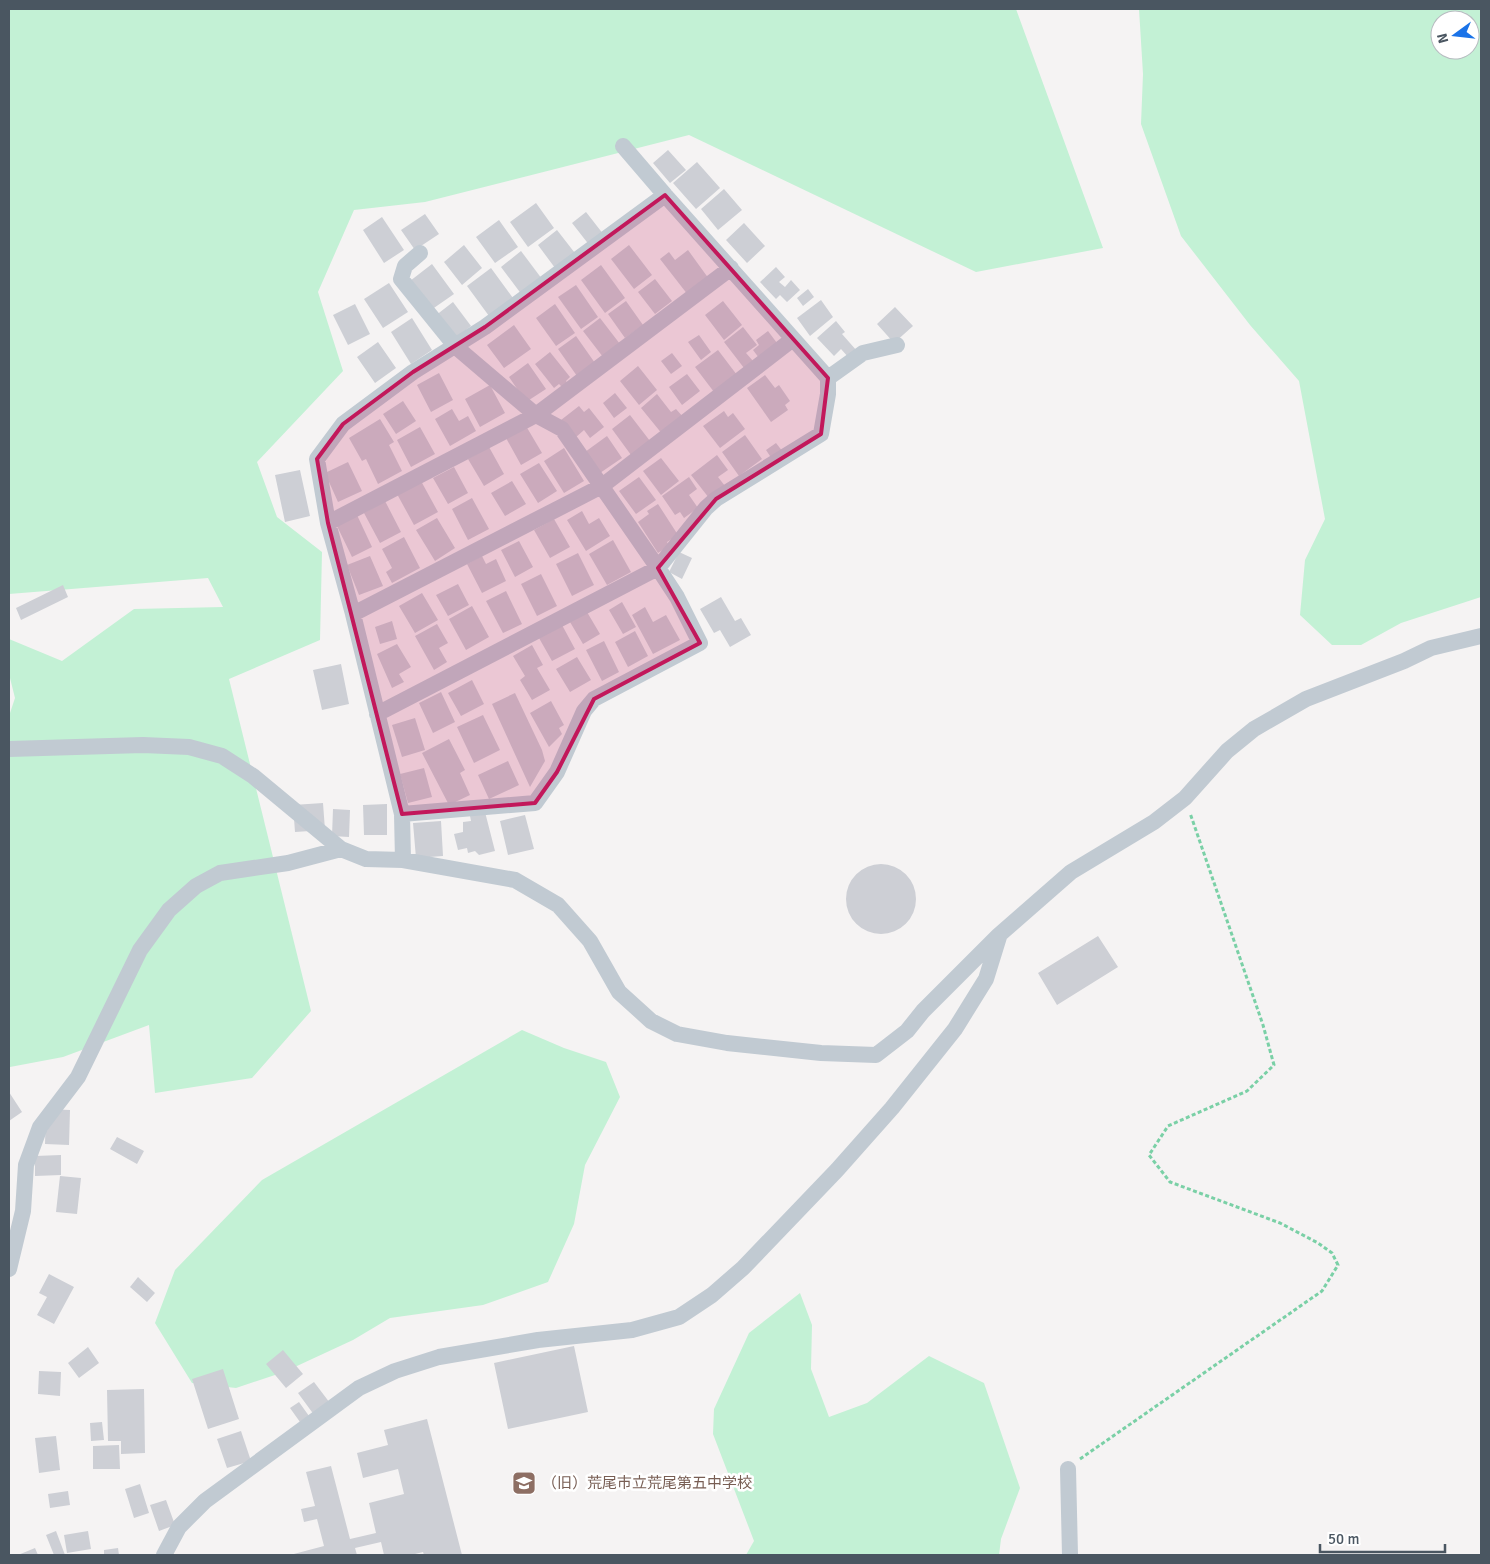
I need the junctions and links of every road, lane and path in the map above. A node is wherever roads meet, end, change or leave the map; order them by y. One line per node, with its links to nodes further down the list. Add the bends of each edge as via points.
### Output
1 (624, 146): 2 (street)
2 (665, 196): 4 (street); 7 (street)
3 (420, 253): 7 (street, via 404,266 401,280)
4 (731, 268): 5 (street); 9 (street)
5 (793, 339): 8 (street); 10 (street)
6 (897, 344): 8 (street, via 862,353)
7 (456, 347): 9 (street); 11 (street, via 413,372 343,424 317,459)
8 (828, 378): 12 (street, via 821,434 716,499)
9 (536, 415): 10 (street, via 562,429); 11 (street)
10 (602, 486): 12 (street); 13 (street)
11 (328, 523): 13 (street)
12 (658, 568): 15 (street); 18 (street, via 700,643 594,699 584,711 557,772 535,803)
13 (353, 614): 15 (street)
14 (1481, 636): 17 (street, via 1431,648 1306,699 1254,729 1227,751)
15 (377, 714): 18 (street)
16 (9, 749): 19 (street, via 143,745 189,747 222,756 253,776)
17 (1185, 798): 21 (street, via 1154,822 1072,872); 23 (path, via 1263,1024 1274,1066 1247,1090 1168,1126 1149,1155 1170,1182 1280,1223 1332,1253 1338,1265 1322,1291 1093,1447)
18 (402, 814): 20 (street)
19 (341, 849): 20 (street, via 366,859); 22 (street, via 288,863 220,874 196,886 169,910 140,950 78,1077 40,1127 26,1165 23,1211)
20 (403, 860): 21 (street, via 515,880 558,905 590,941 619,992 651,1021 677,1034 727,1043 876,1055 907,1031)
21 (999, 935): 24 (street, via 986,978 955,1029 837,1170 743,1268 712,1295 679,1317 632,1330 538,1340 456,1354 395,1371 359,1388 205,1501 179,1527)
22 (9, 1269)
23 (1068, 1469): 25 (street)
24 (164, 1555)
25 (1070, 1555)

